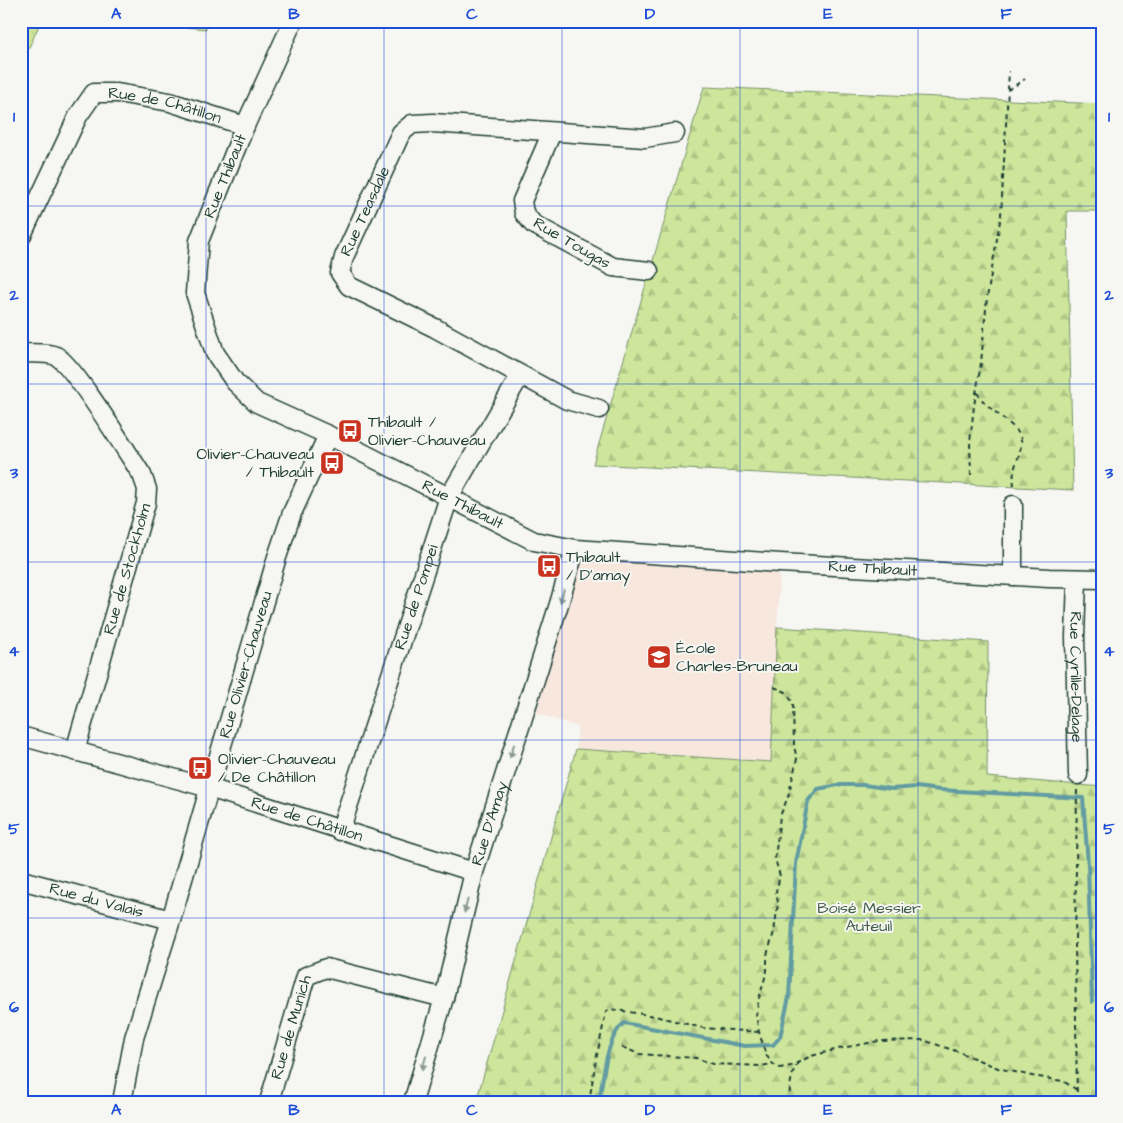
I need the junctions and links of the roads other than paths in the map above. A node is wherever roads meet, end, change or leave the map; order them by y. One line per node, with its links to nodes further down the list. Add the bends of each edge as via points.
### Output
1 (293, 21): 2 (street, Rue Thibault)
2 (245, 126): 5 (street, Rue de Châtillon, via 170,102 94,93 78,116); 10 (street, Rue Thibault, via 199,241 195,292 215,353 235,382 257,403)
3 (552, 132): 4 (street, Rue Teasdale, via 645,138); 6 (street, Rue Tougas, via 522,201 524,213 533,224 613,268); 8 (street, Rue Teasdale, via 412,124 401,133 344,257 340,273 348,286 435,328)
4 (675, 133)
5 (21, 236)
6 (649, 271)
7 (21, 353): 18 (street, Rue de Stockholm, via 55,356 64,362 142,475 147,489 146,503)
8 (520, 376): 9 (street, Rue Teasdale, via 566,400); 11 (street, Rue de Pompei)
9 (599, 408)
10 (328, 435): 11 (street, Rue Thibault); 20 (street, Rue Olivier-Chauveau, via 292,513 277,557)
11 (449, 497): 13 (street, Rue Thibault, via 534,541); 21 (street, Rue de Pompei)
12 (1013, 505): 14 (street)
13 (575, 549): 14 (street, Rue Thibault); 22 (street, Rue D'Amay, one-way to 22)
14 (1013, 576): 15 (street, Rue Thibault)
15 (1076, 579): 16 (street, Rue Thibault); 19 (street, Rue Cyrille-Delage)
16 (1102, 579)
17 (21, 736): 18 (street, Rue de Châtillon)
18 (75, 751): 20 (street, Rue de Châtillon)
19 (1078, 775)
20 (209, 788): 21 (street, Rue de Châtillon); 24 (street, Rue Olivier-Chauveau)
21 (340, 831): 22 (street, Rue de Châtillon)
22 (474, 872): 25 (street, Rue D'Amay, one-way to 25)
23 (21, 880): 24 (street, Rue du Valais)
24 (171, 920): 26 (street, Rue Olivier-Chauveau, via 134,1038)
25 (444, 998): 27 (street, Rue de Munich, via 326,968 306,976); 28 (street, Rue D'Amay, one-way to 28)
26 (122, 1102)
27 (269, 1102)
28 (413, 1102)

